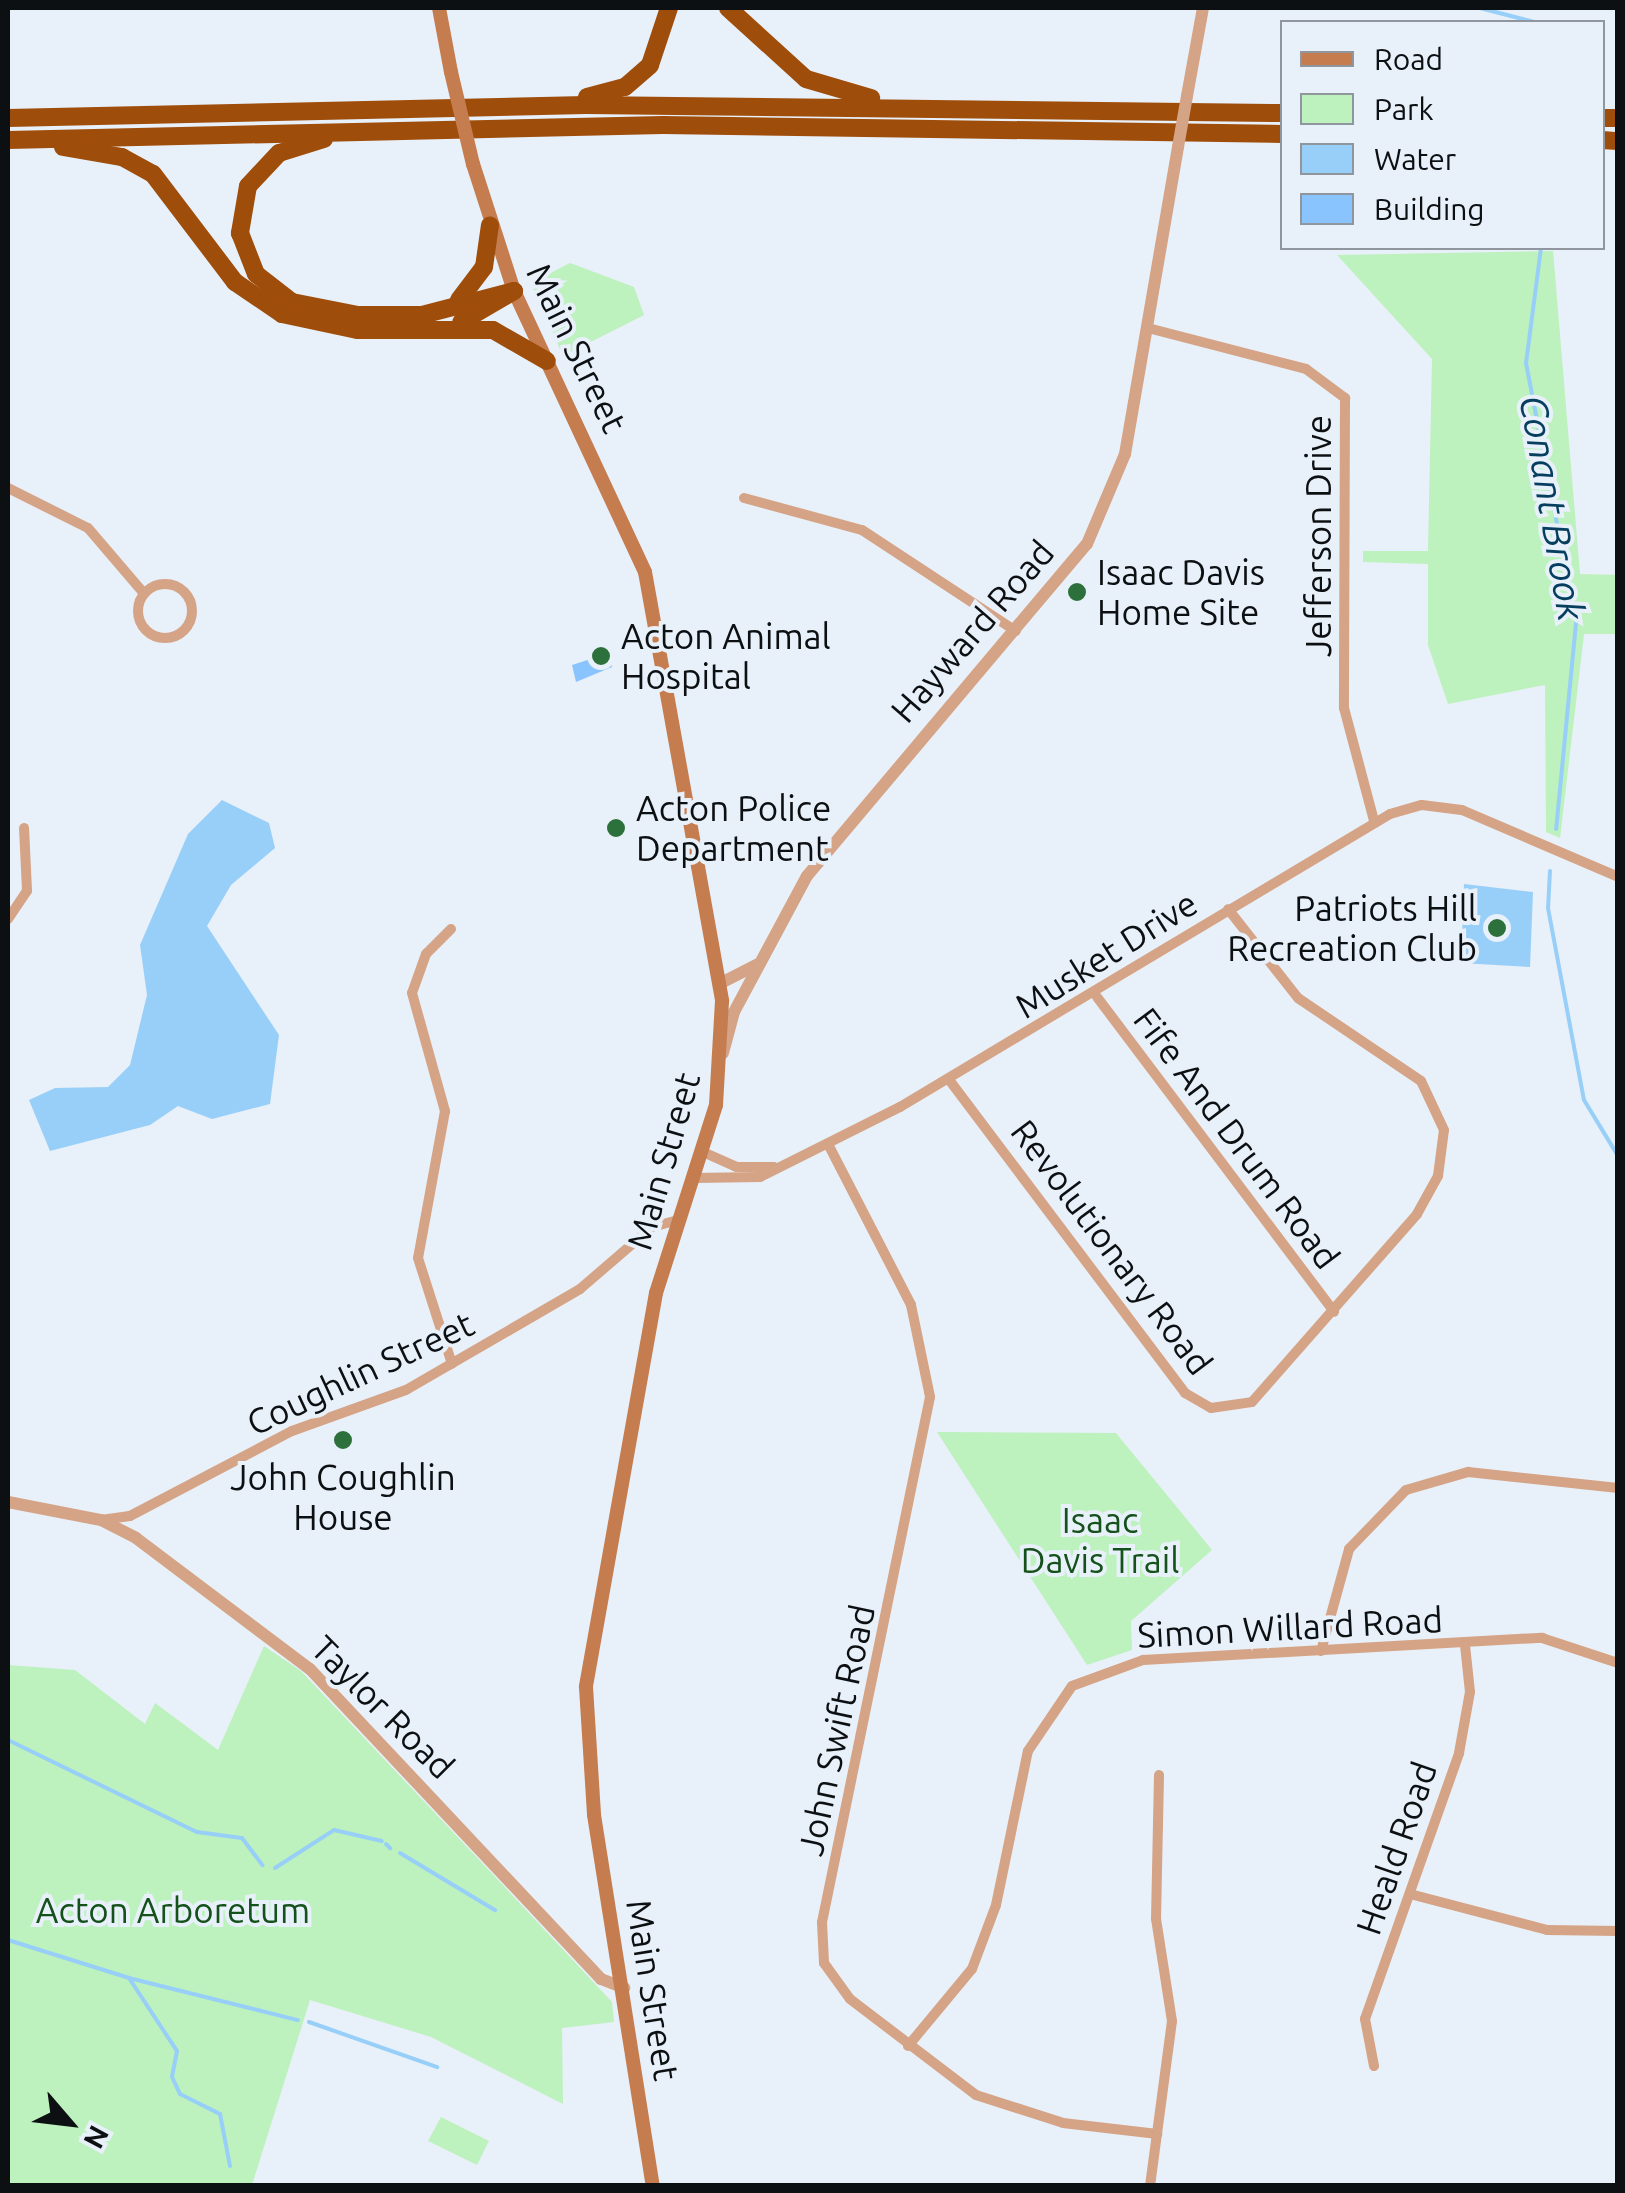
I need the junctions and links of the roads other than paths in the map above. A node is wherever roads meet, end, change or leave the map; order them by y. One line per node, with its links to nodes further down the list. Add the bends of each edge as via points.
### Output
1 (438, 8): 12 (main road, Main Street, bridge)
2 (668, 8): 5 (highway, via 659,52 634,80)
3 (728, 8): 6 (highway, via 806,79)
4 (1203, 8): 16 (street, Hayward Road, bridge)
5 (534, 106): 6 (highway); 8 (highway)
6 (910, 107): 7 (highway)
7 (1280, 113)
8 (8, 118)
9 (368, 130): 10 (highway); 11 (highway); 14 (highway, via 295,146 264,165 242,204 247,259 273,291 311,308 395,316)
10 (1280, 134)
11 (10, 140): 15 (highway, via 116,156 148,170 235,282 282,314 358,330)
12 (490, 225): 13 (main road, Main Street); 14 (highway, via 481,275)
13 (514, 291): 14 (highway); 15 (highway, via 481,316); 17 (main road, Main Street)
14 (448, 307)
15 (426, 328): 17 (highway, via 499,332)
16 (1148, 328): 21 (street, Hayward Road, via 1125,454 1101,516); 22 (street, Jefferson Drive, via 1306,370 1346,398 1344,708)
17 (547, 361): 29 (main road, Main Street, via 645,572)
18 (8, 488): 20 (street, via 88,528)
19 (744, 498): 21 (street, via 862,530)
20 (141, 590): 20 (street, via 149,630 182,634 189,597 166,586)
21 (1016, 631): 28 (street, Hayward Road, via 850,817)
22 (1374, 821): 24 (street, Musket Drive, via 1422,805 1462,810); 25 (street, Musket Drive)
23 (24, 828): 26 (street, via 27,892)
24 (1618, 877)
25 (1228, 909): 31 (street, Musket Drive); 40 (street, Revolutionary Road, via 1298,998 1386,1052 1441,1113 1444,1151 1429,1195)
26 (8, 920)
27 (451, 929): 41 (street, via 426,954 412,993 444,1111 418,1258)
28 (760, 963): 29 (street); 30 (street, Hayward Road)
29 (720, 984): 32 (main road, Main Street)
30 (744, 995): 32 (street); 33 (street, Hayward Road)
31 (1097, 998): 34 (street, Musket Drive); 40 (street, Fife And Drum Road)
32 (722, 1000): 33 (main road, Main Street)
33 (723, 1055): 36 (main road, Main Street)
34 (950, 1080): 35 (street, Musket Drive); 40 (street, Revolutionary Road, via 1195,1400 1227,1410 1252,1402)
35 (828, 1144): 37 (street, Musket Drive); 52 (street, John Swift Road, via 911,1305 930,1370 917,1477 820,1945 831,1979)
36 (703, 1152): 37 (street, Musket Drive, via 736,1167); 38 (main road, Main Street)
37 (790, 1163): 38 (street, Musket Drive, via 738,1184)
38 (694, 1178): 39 (main road, Main Street)
39 (678, 1220): 41 (street, Coughlin Street, via 652,1226 580,1289); 51 (main road, Main Street, via 638,1380 586,1687 594,1815)
40 (1334, 1312)
41 (452, 1364): 44 (street, Coughlin Street, via 292,1431 204,1483)
42 (1618, 1488): 46 (street, via 1468,1472 1406,1490 1349,1549)
43 (8, 1502): 44 (street, Taylor Road)
44 (101, 1520): 51 (street, Taylor Road, via 310,1669 601,1979)
45 (1465, 1645): 46 (street, Simon Willard Road); 47 (street, Simon Willard Road, via 1566,1641); 49 (street, Heald Road, via 1465,1726)
46 (1321, 1652): 52 (street, Simon Willard Road, via 1142,1660 1072,1686 1028,1750 996,1905 972,1969)
47 (1618, 1663)
48 (1159, 1775): 54 (street, via 1156,1920 1172,2021)
49 (1410, 1894): 50 (street, via 1547,1930); 53 (street, Heald Road, via 1365,2019)
50 (1618, 1931)
51 (624, 1988): 55 (main road, Main Street)
52 (908, 2046): 54 (street, John Swift Road, via 976,2096 1027,2114)
53 (1374, 2066)
54 (1157, 2134): 56 (street)
55 (653, 2186)
56 (1150, 2186)

